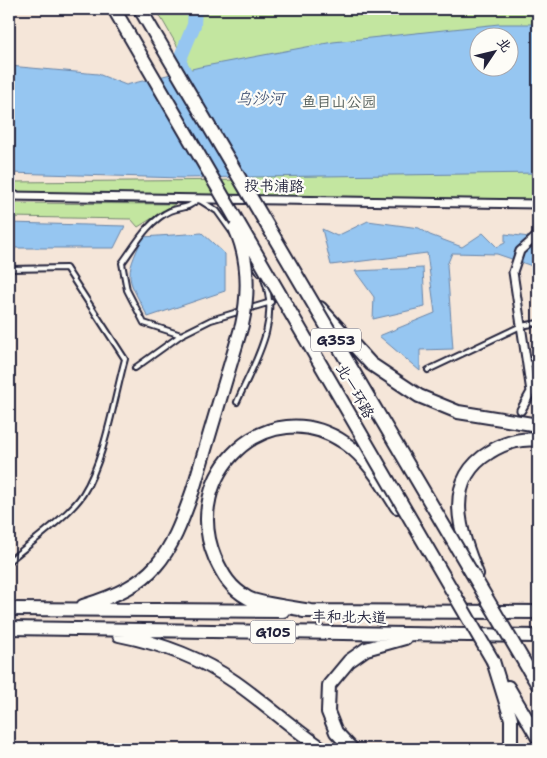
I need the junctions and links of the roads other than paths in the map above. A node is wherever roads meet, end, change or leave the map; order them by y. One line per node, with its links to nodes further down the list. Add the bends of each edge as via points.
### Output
1 (114, 9): 3 (highway, 北一环路 / G353, bridge)
2 (140, 9): 9 (highway, 北一环路 / G353, bridge)
3 (169, 102): 23 (highway, 北一环路 / G353, bridge); 26 (highway, bridge, via 185,142 236,229 248,282 247,302 179,530 159,565 128,590)
4 (9, 196): 5 (street, 投书浦路)
5 (198, 199): 6 (street, 投书浦路); 10 (lane, via 217,210 264,278); 13 (lane, via 190,207 170,211 149,225 122,263 127,290 144,323)
6 (538, 204)
7 (538, 235): 12 (street, via 520,251 513,272)
8 (9, 268): 22 (lane, via 66,268 125,359 98,462 82,495)
9 (310, 296): 20 (highway, bridge, via 371,364 419,396 458,412); 24 (highway, 北一环路 / G353, bridge)
10 (270, 302): 13 (lane, via 211,320); 18 (lane, via 267,333)
11 (538, 323): 12 (lane)
12 (521, 326): 15 (street); 17 (lane)
13 (181, 335): 16 (lane)
14 (538, 363): 15 (lane)
15 (527, 364): 19 (street, via 531,392)
16 (135, 368)
17 (428, 370)
18 (237, 402)
19 (521, 410)
20 (538, 425)
21 (538, 440): 24 (highway, bridge, via 518,441 485,455 472,467 464,482 458,500 460,525)
22 (9, 561)
23 (448, 584): 27 (highway, bridge, via 379,479 352,448 327,433 299,425 271,429 240,447 221,468 210,493 206,519 209,543 224,578 248,598); 33 (highway, 北一环路 / G353, bridge)
24 (485, 594): 34 (highway, 北一环路 / G353, bridge)
25 (9, 609): 26 (highway, 丰和北大道 / G105)
26 (71, 610): 27 (highway, 丰和北大道 / G105)
27 (311, 611): 28 (highway, 丰和北大道 / G105)
28 (538, 612)
29 (9, 628): 30 (highway, 丰和北大道 / G105)
30 (87, 629): 31 (highway, 丰和北大道 / G105); 36 (highway, via 135,638 204,663)
31 (420, 634): 32 (highway, 丰和北大道 / G105); 37 (highway, via 366,649 349,660 329,685 328,712 336,732)
32 (538, 636)
33 (493, 661): 35 (highway, 北一环路 / G353); 38 (highway, via 511,719)
34 (538, 684)
35 (538, 738)
36 (323, 749)
37 (352, 749)
38 (511, 749)

